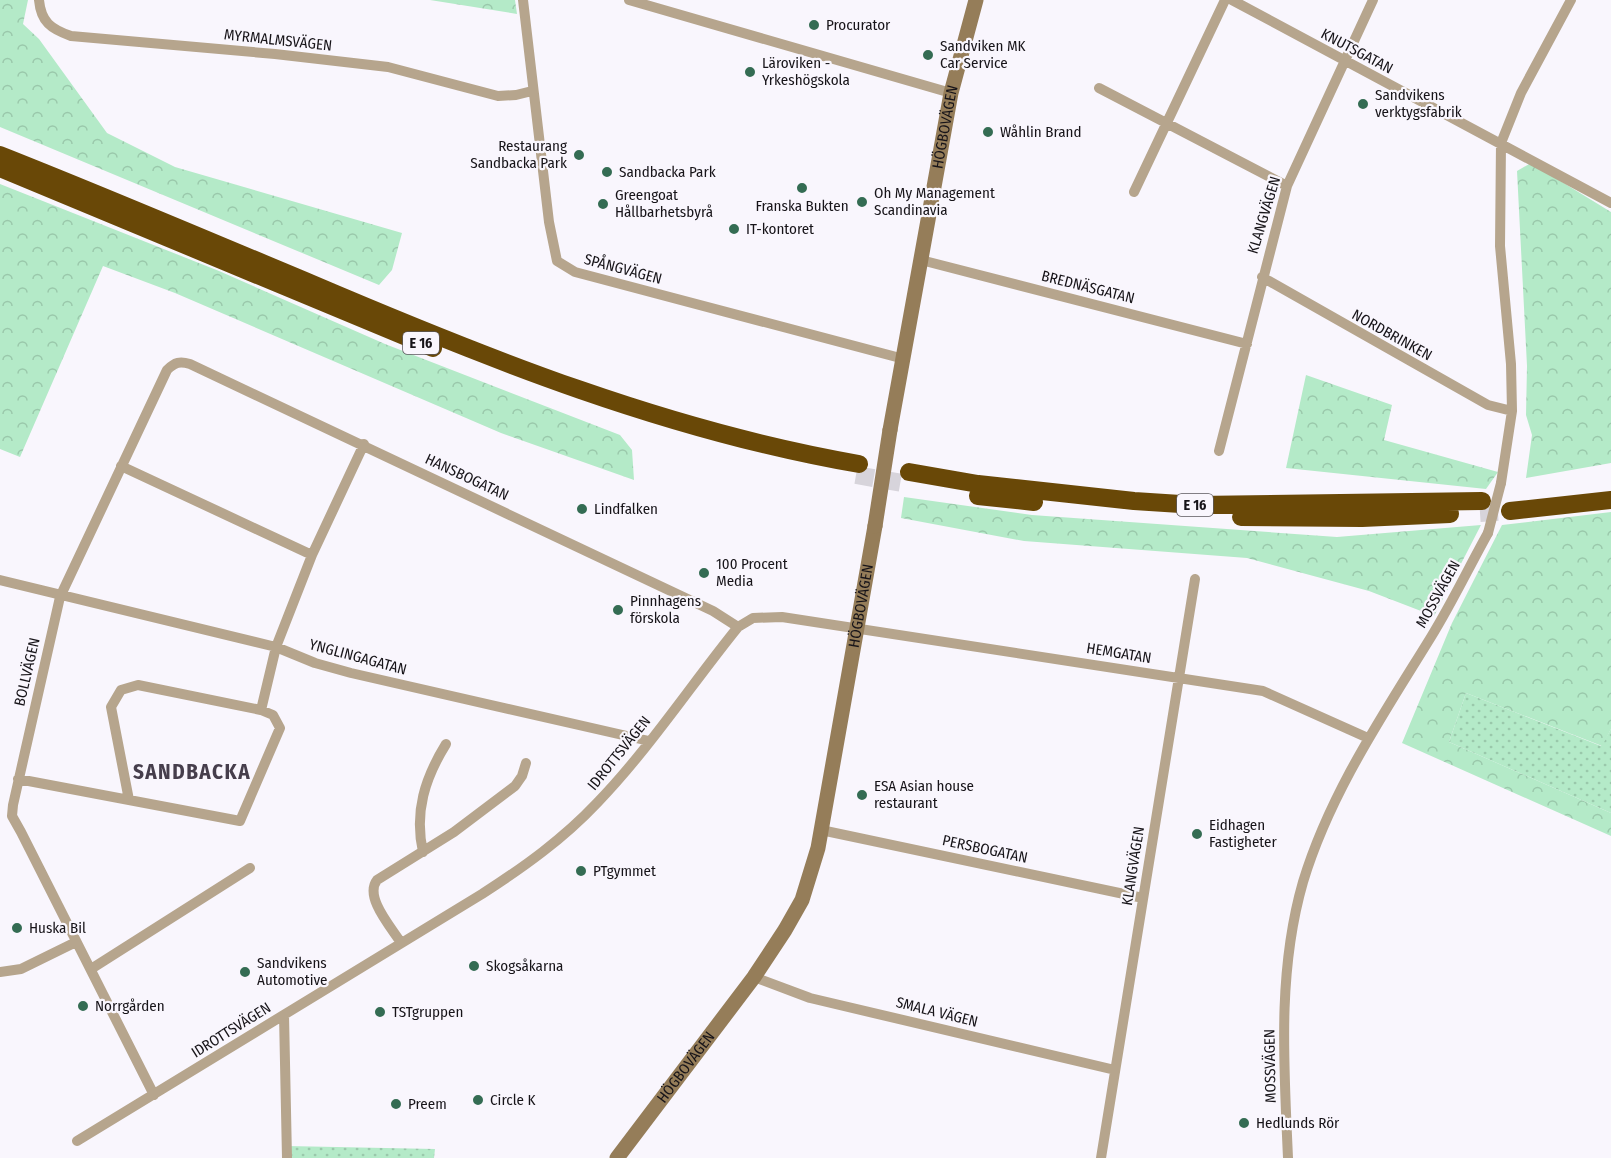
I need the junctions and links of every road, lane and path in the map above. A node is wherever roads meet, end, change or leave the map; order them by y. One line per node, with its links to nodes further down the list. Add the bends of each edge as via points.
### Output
1 (39, 0): 11 (street, MYRMALMSVÄGEN, via 45,23 71,36 388,67 498,96)
2 (523, 0): 11 (street, SPÅNGVÄGEN)
3 (628, 0): 12 (street)
4 (976, 0): 12 (main road, HÖGBOVÄGEN)
5 (1225, 0): 13 (street)
6 (1232, 0): 9 (street, KNUTSGATAN)
7 (1373, 0): 9 (street, KLANGVÄGEN)
8 (1571, 0): 14 (street, via 1521,93)
9 (1344, 62): 14 (street, KNUTSGATAN); 17 (street, KLANGVÄGEN)
10 (1099, 88): 13 (street)
11 (532, 91): 23 (street, SPÅNGVÄGEN, via 553,248 563,266)
12 (951, 93): 20 (main road, HÖGBOVÄGEN)
13 (1167, 124): 17 (street); 18 (street)
14 (1501, 143): 19 (street); 25 (street, MOSSVÄGEN, via 1500,246)
15 (0, 155): 16 (highway, E 16, via 539,377 723,434 858,469 788,463 662,430 536,388)
16 (0, 168)
17 (1287, 186): 21 (street, KLANGVÄGEN)
18 (1134, 192)
19 (1611, 203)
20 (921, 260): 22 (street, BREDNÄSGATAN); 23 (main road, HÖGBOVÄGEN)
21 (1262, 277): 22 (street, KLANGVÄGEN); 25 (street, NORDBRINKEN, via 1488,405)
22 (1247, 344): 27 (street, KLANGVÄGEN)
23 (904, 359): 38 (main road, HÖGBOVÄGEN, bridge)
24 (181, 361): 26 (street, HANSBOGATAN); 28 (street, BOLLVÄGEN, via 167,370)
25 (1512, 411): 42 (street, MOSSVÄGEN, bridge, via 1501,483 1488,533 1433,634)
26 (364, 444): 33 (street); 37 (street, HANSBOGATAN, via 713,610)
27 (1219, 451)
28 (121, 466): 33 (street); 36 (street, BOLLVÄGEN)
29 (909, 478): 32 (highway, E 16, via 1196,505)
30 (1611, 488): 31 (highway, via 1511,505)
31 (1611, 500)
32 (1481, 507)
33 (312, 555): 39 (street)
34 (1195, 579): 40 (street, KLANGVÄGEN)
35 (0, 580): 36 (street, YNGLINGAGATAN)
36 (60, 597): 39 (street, YNGLINGAGATAN); 46 (street, BOLLVÄGEN)
37 (738, 627): 38 (street, via 763,616); 43 (street, IDROTTSVÄGEN)
38 (857, 628): 40 (street, HEMGATAN); 48 (main road, HÖGBOVÄGEN)
39 (276, 647): 41 (street); 43 (street, YNGLINGAGATAN, via 351,673)
40 (1178, 677): 42 (street, HEMGATAN, via 1263,692); 51 (street, KLANGVÄGEN)
41 (261, 710): 47 (street, via 273,716 280,728 240,821); 47 (street, via 138,685 121,690 111,707)
42 (1368, 738): 64 (street, MOSSVÄGEN, via 1326,821 1303,882 1295,919 1285,983 1283,1041)
43 (649, 741): 53 (street, IDROTTSVÄGEN, via 598,802 545,851)
44 (446, 744): 49 (street, via 425,787 418,827)
45 (526, 763): 49 (street, via 515,786)
46 (18, 779): 47 (street); 52 (street, BOLLVÄGEN, via 12,816)
47 (129, 800)
48 (821, 830): 51 (street, PERSBOGATAN); 56 (main road, HÖGBOVÄGEN, via 802,900)
49 (423, 852): 53 (street, via 377,880 371,890)
50 (250, 868): 54 (street)
51 (1143, 898): 58 (street, KLANGVÄGEN)
52 (76, 942): 54 (street, BOLLVÄGEN); 55 (street, via 21,969)
53 (401, 943): 57 (street, IDROTTSVÄGEN)
54 (91, 969): 59 (street, BOLLVÄGEN)
55 (0, 972)
56 (754, 977): 58 (street, SMALA VÄGEN, via 810,998); 61 (main road, HÖGBOVÄGEN)
57 (284, 1015): 59 (street, IDROTTSVÄGEN); 62 (street)
58 (1115, 1070): 63 (street, KLANGVÄGEN)
59 (154, 1095): 60 (street, IDROTTSVÄGEN)
60 (77, 1141)
61 (621, 1156)
62 (287, 1158)
63 (1101, 1158)
64 (1288, 1158)

